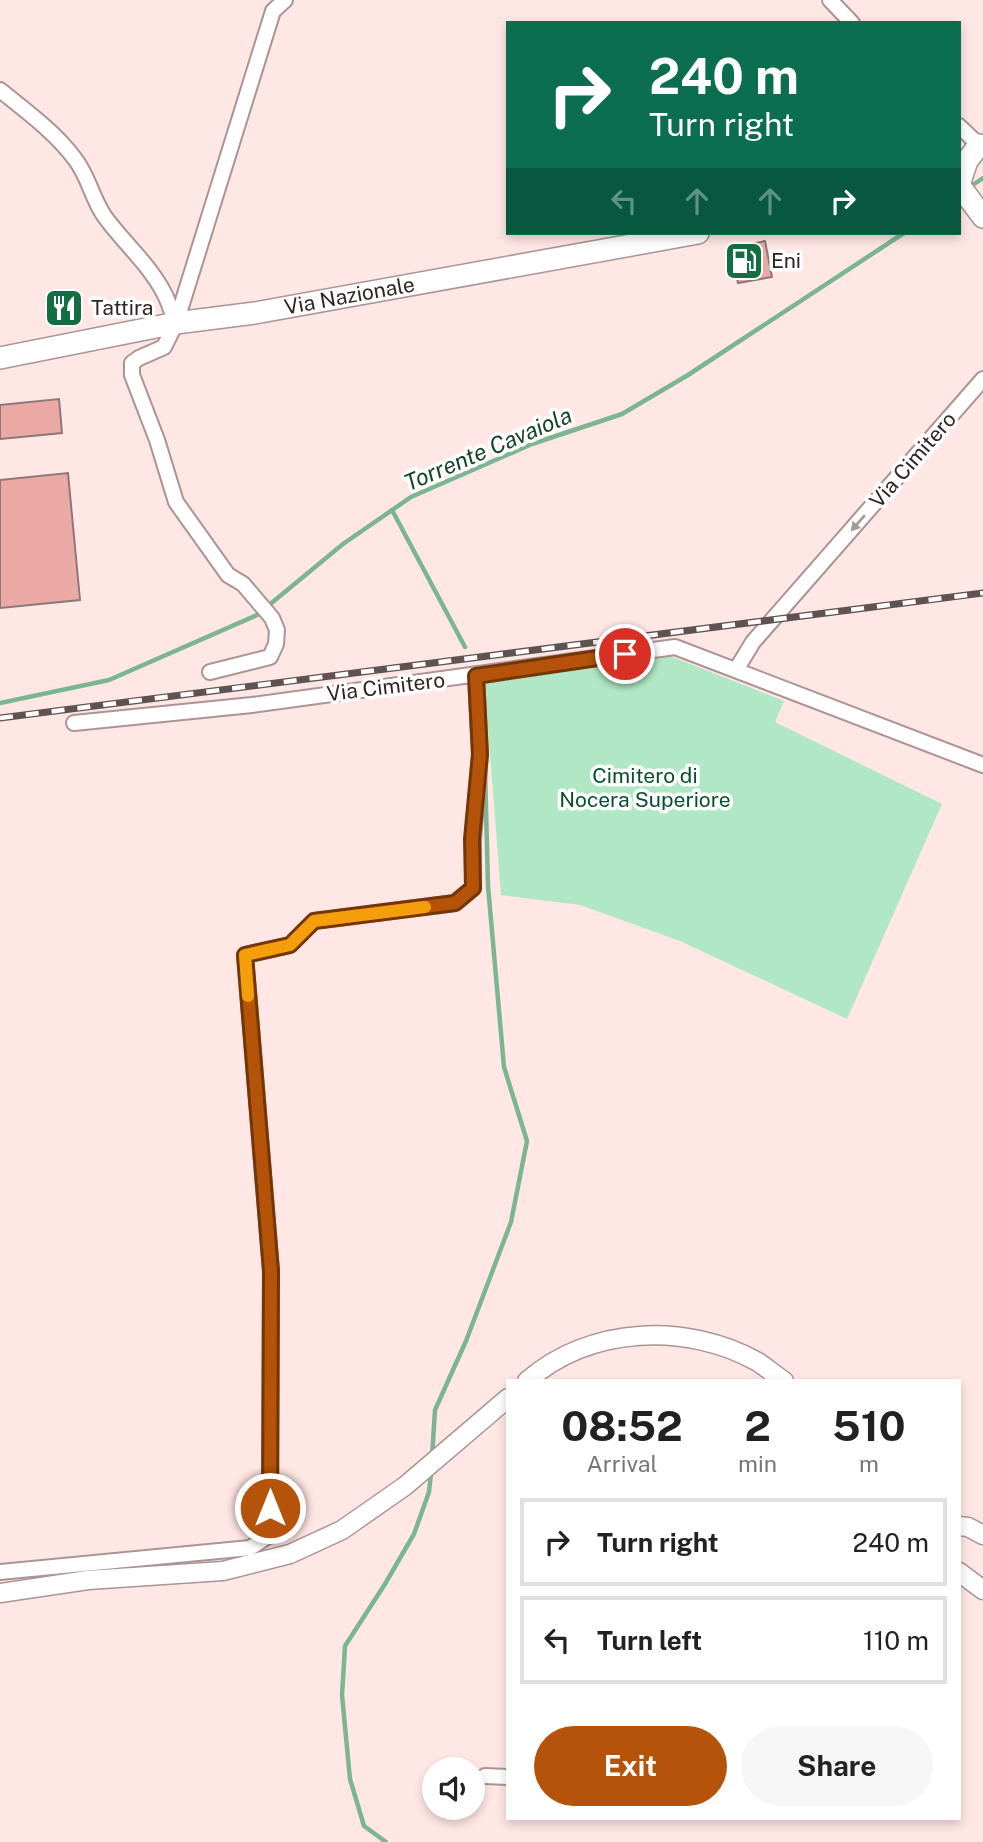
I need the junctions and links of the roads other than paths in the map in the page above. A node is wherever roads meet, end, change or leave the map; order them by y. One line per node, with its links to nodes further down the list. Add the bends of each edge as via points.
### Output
1 (285, 0): 12 (street, via 273,11)
2 (830, 0): 3 (street)
3 (850, 21)
4 (0, 90): 12 (street, via 76,160 104,216 164,293)
5 (961, 128): 6 (street)
6 (981, 143): 7 (main road); 8 (main road, via 967,160)
7 (961, 154)
8 (961, 179)
9 (961, 188): 10 (main road)
10 (979, 212)
11 (687, 235): 12 (main road, Via Nazionale, via 268,311)
12 (176, 323): 13 (main road, Via Nazionale); 16 (street, via 164,347 132,363 132,375 176,502 229,575 267,611 277,630 270,657)
13 (0, 358)
14 (983, 379): 15 (street, Via Cimitero, one-way to 15, via 752,642)
15 (736, 670): 17 (street, Via Cimitero, via 675,647); 19 (street, Via Cimitero)
16 (210, 672)
17 (476, 676): 18 (street, Via Cimitero); 23 (street, via 480,754 472,839 473,888 455,903 314,921 290,945 245,955 271,1271 270,1535 250,1548)
18 (74, 723)
19 (983, 765)
20 (530, 1379): 21 (street, via 589,1344 645,1335 709,1342 758,1362)
21 (781, 1379)
22 (506, 1400): 26 (street, via 405,1486 342,1530 290,1554 223,1571 88,1580)
23 (0, 1572)
24 (961, 1574): 25 (street)
25 (983, 1590)
26 (0, 1592)
27 (485, 1776): 28 (street)
28 (506, 1777)

